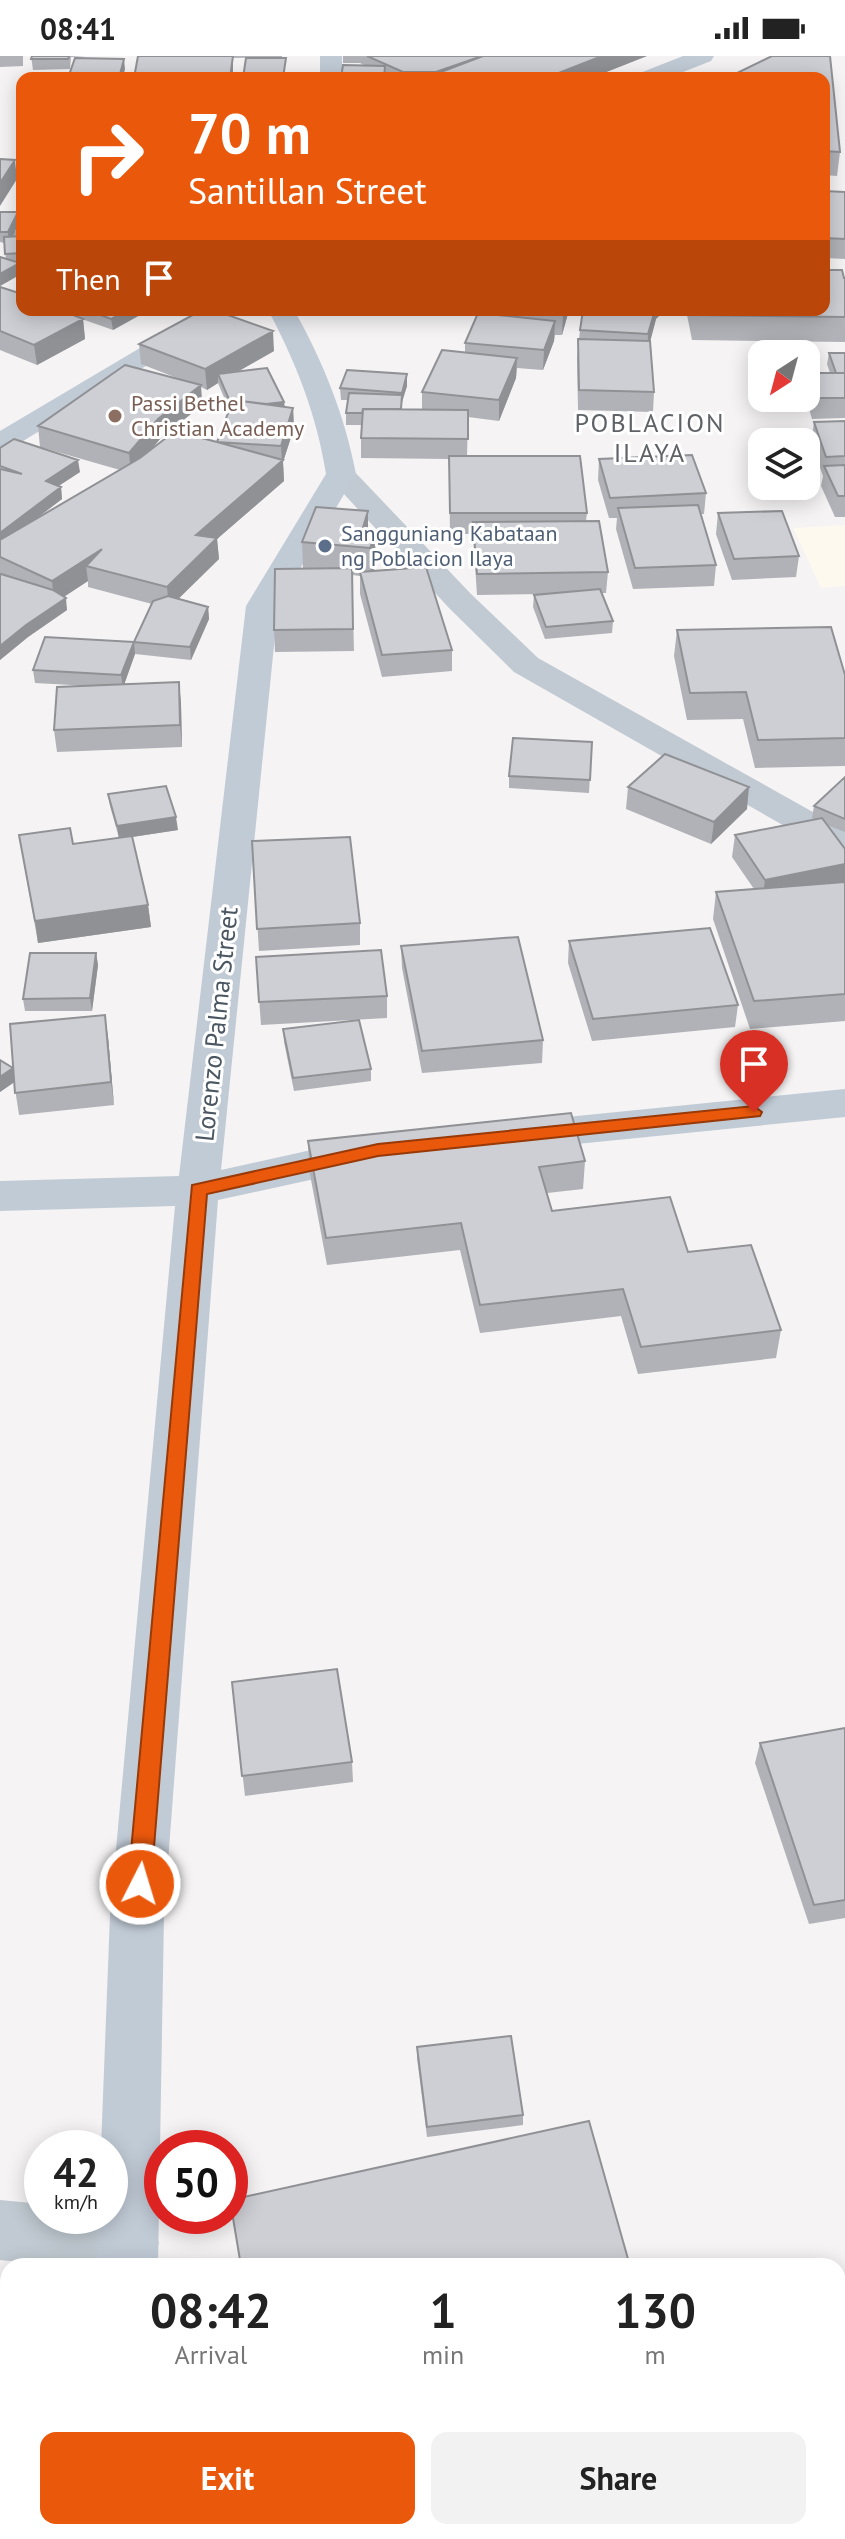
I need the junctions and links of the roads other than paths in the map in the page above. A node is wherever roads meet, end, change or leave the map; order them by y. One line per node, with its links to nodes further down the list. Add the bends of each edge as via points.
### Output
1 (703, 56): 2 (street)
2 (663, 72)
3 (214, 316): 5 (street)
4 (284, 316): 6 (street, via 334,433)
5 (0, 443)
6 (341, 474): 7 (street, via 526,665); 11 (street, Lorenzo Palma Street, via 262,606)
7 (845, 845)
8 (845, 1103): 9 (street)
9 (482, 1139)
10 (407, 1147): 11 (street)
11 (198, 1190): 12 (street); 14 (street, Lorenzo Palma Street, via 137,1915)
12 (0, 1196)
13 (0, 2230): 14 (street)
14 (128, 2255)

